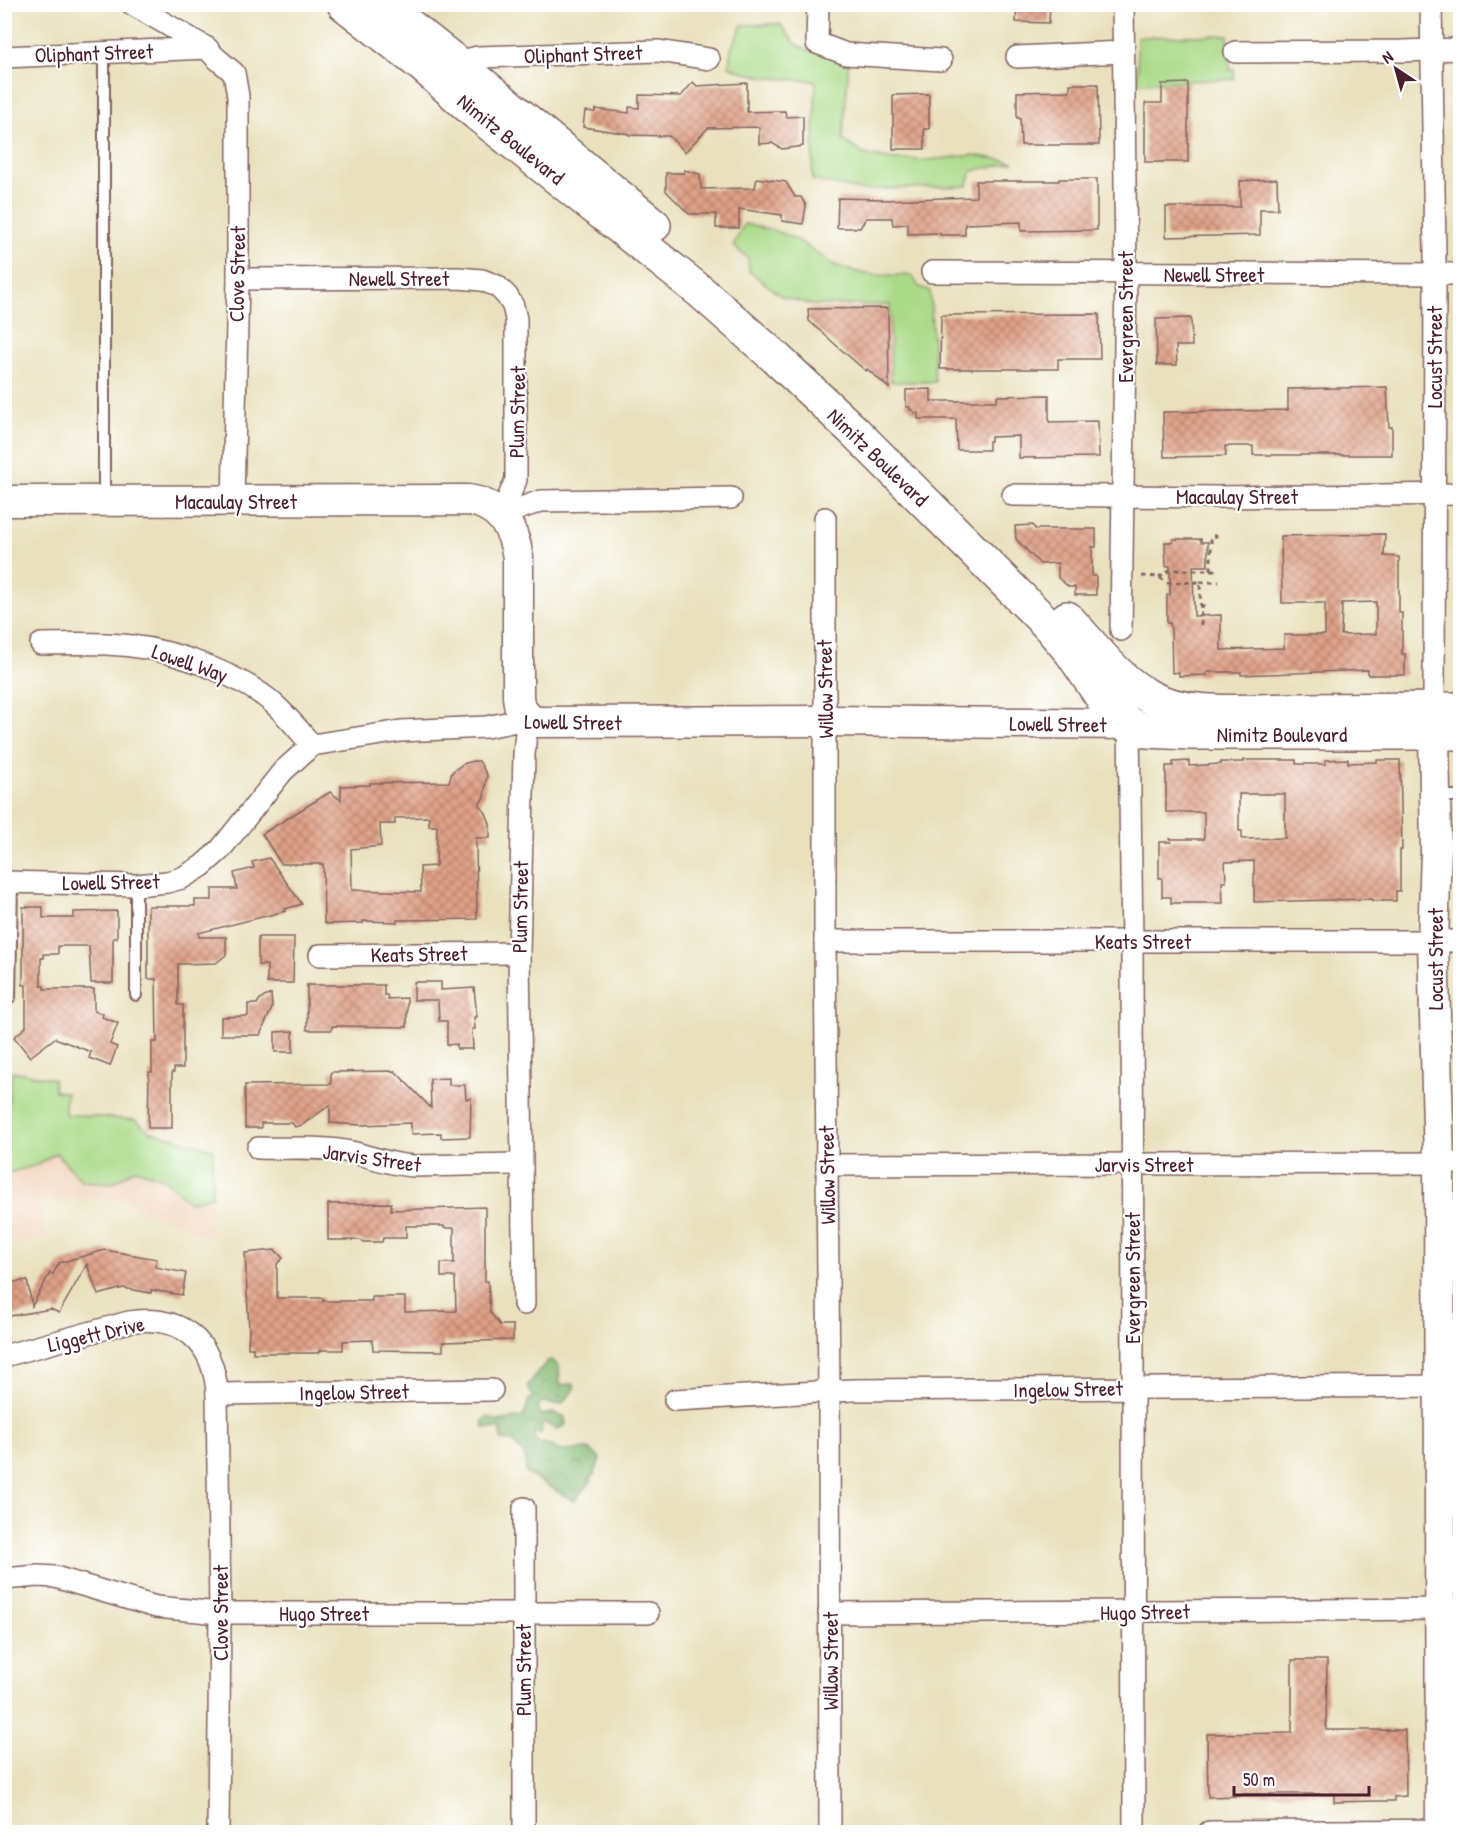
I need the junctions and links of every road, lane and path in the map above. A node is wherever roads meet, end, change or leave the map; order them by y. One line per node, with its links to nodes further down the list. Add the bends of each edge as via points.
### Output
1 (132, 4): 9 (street, Clove Street)
2 (344, 4): 18 (main road, Nimitz Boulevard)
3 (382, 4): 17 (main road, Nimitz Boulevard)
4 (818, 4): 16 (street, via 817,43 846,54)
5 (1123, 4): 10 (street, Evergreen Street)
6 (1431, 4): 7 (street, Locust Street)
7 (1431, 49): 8 (street); 11 (street); 22 (street, Locust Street)
8 (1461, 49)
9 (211, 52): 12 (street, Oliphant Street); 24 (street, Clove Street, via 234,73 238,96)
10 (1123, 52): 14 (street); 21 (street, Evergreen Street)
11 (1235, 52)
12 (104, 53): 13 (street, Oliphant Street); 33 (lane)
13 (4, 57)
14 (1017, 57)
15 (709, 59): 17 (street, Oliphant Street, via 650,52 478,57)
16 (941, 60)
17 (458, 64): 18 (street, Oliphant Street); 19 (street); 48 (main road, Nimitz Boulevard, via 752,306 819,367 1122,677 1165,703)
18 (423, 66): 19 (main road, Nimitz Boulevard)
19 (460, 100): 52 (main road, Nimitz Boulevard, via 701,292 776,358 1048,625 1103,699)
20 (932, 272): 21 (street, Newell Street)
21 (1126, 273): 22 (street, Newell Street); 29 (street, Evergreen Street)
22 (1434, 274): 23 (street, Newell Street); 26 (street, Locust Street)
23 (1461, 274)
24 (238, 279): 25 (street, Newell Street, via 482,280 497,286 510,301); 32 (street, Clove Street)
25 (518, 342): 34 (street, Plum Street, via 516,480)
26 (1433, 494): 27 (street, Macaulay Street); 29 (street, Macaulay Street); 51 (street, Locust Street)
27 (1461, 494)
28 (1012, 495): 29 (street, Macaulay Street)
29 (1123, 495): 46 (street, Evergreen Street)
30 (731, 498): 34 (street, via 541,501)
31 (4, 501): 33 (street, Macaulay Street)
32 (233, 501): 33 (street, Macaulay Street); 34 (street, Macaulay Street, via 468,500 485,504)
33 (104, 502)
34 (501, 515): 49 (street, Plum Street, via 512,532 517,552 518,697)
35 (825, 518): 50 (street, Willow Street)
36 (1218, 536): 37 (path, via 1211,536)
37 (1211, 570): 38 (path); 40 (path, via 1170,570)
38 (1219, 570)
39 (1140, 576): 40 (path)
40 (1159, 577): 41 (path, via 1168,583)
41 (1200, 582): 42 (path); 43 (path)
42 (1219, 582)
43 (1200, 606): 44 (path); 45 (path)
44 (1209, 606)
45 (1200, 625)
46 (1121, 630)
47 (41, 644): 53 (street, Lowell Way, via 137,645 198,662 261,693)
48 (1207, 710): 51 (main road, Nimitz Boulevard); 52 (main road)
49 (527, 719): 50 (street, Lowell Street, via 538,723); 53 (street, Lowell Street, via 486,727 401,731); 60 (street, Plum Street)
50 (824, 721): 52 (street, Lowell Street); 57 (street, Willow Street)
51 (1447, 721): 52 (main road, Nimitz Boulevard, via 1190,734 1146,731); 54 (street, Locust Street)
52 (1129, 724): 58 (street, Evergreen Street)
53 (312, 746): 56 (street, Lowell Street, via 283,771 210,860 182,878)
54 (1448, 796): 59 (street, Locust Street)
55 (8, 882): 56 (street, Lowell Street); 63 (lane)
56 (136, 885): 62 (lane)
57 (825, 941): 58 (street, Keats Street); 68 (street, Willow Street)
58 (1132, 941): 59 (street, Keats Street); 67 (street, Evergreen Street)
59 (1447, 941): 65 (street, Locust Street)
60 (519, 953): 61 (street, Keats Street); 66 (street, Plum Street)
61 (320, 955)
62 (136, 994)
63 (10, 997)
64 (258, 1148): 66 (street, Jarvis Street, via 331,1149 405,1166)
65 (1450, 1163): 67 (street, Jarvis Street); 71 (street, Locust Street)
66 (521, 1164): 69 (street, Plum Street)
67 (1132, 1165): 68 (street, Jarvis Street); 72 (street, Evergreen Street)
68 (827, 1166): 74 (street, Willow Street)
69 (524, 1304)
70 (4, 1356): 75 (street, Liggett Drive, via 129,1322 158,1320 178,1327 200,1344 214,1368)
71 (1450, 1386): 72 (street, Ingelow Street); 79 (street, Locust Street)
72 (1133, 1388): 74 (street, Ingelow Street); 80 (street, Evergreen Street)
73 (492, 1390): 75 (street, Ingelow Street)
74 (830, 1392): 76 (street, Ingelow Street); 83 (street, Willow Street)
75 (217, 1394): 81 (street, Clove Street)
76 (675, 1400)
77 (524, 1508): 84 (street, Plum Street)
78 (4, 1579): 81 (street, Hugo Street, via 55,1577 156,1607)
79 (1450, 1609): 80 (street, Hugo Street); 85 (street, Locust Street)
80 (1134, 1612): 83 (street, Hugo Street); 89 (street, Evergreen Street)
81 (220, 1613): 84 (street, Hugo Street); 86 (street, Clove Street)
82 (648, 1613): 84 (street, Hugo Street)
83 (829, 1613): 88 (street, Willow Street)
84 (523, 1614): 87 (street, Plum Street)
85 (1448, 1831): 90 (street)
86 (218, 1833)
87 (524, 1833)
88 (830, 1833)
89 (1134, 1833)
90 (1209, 1833)

